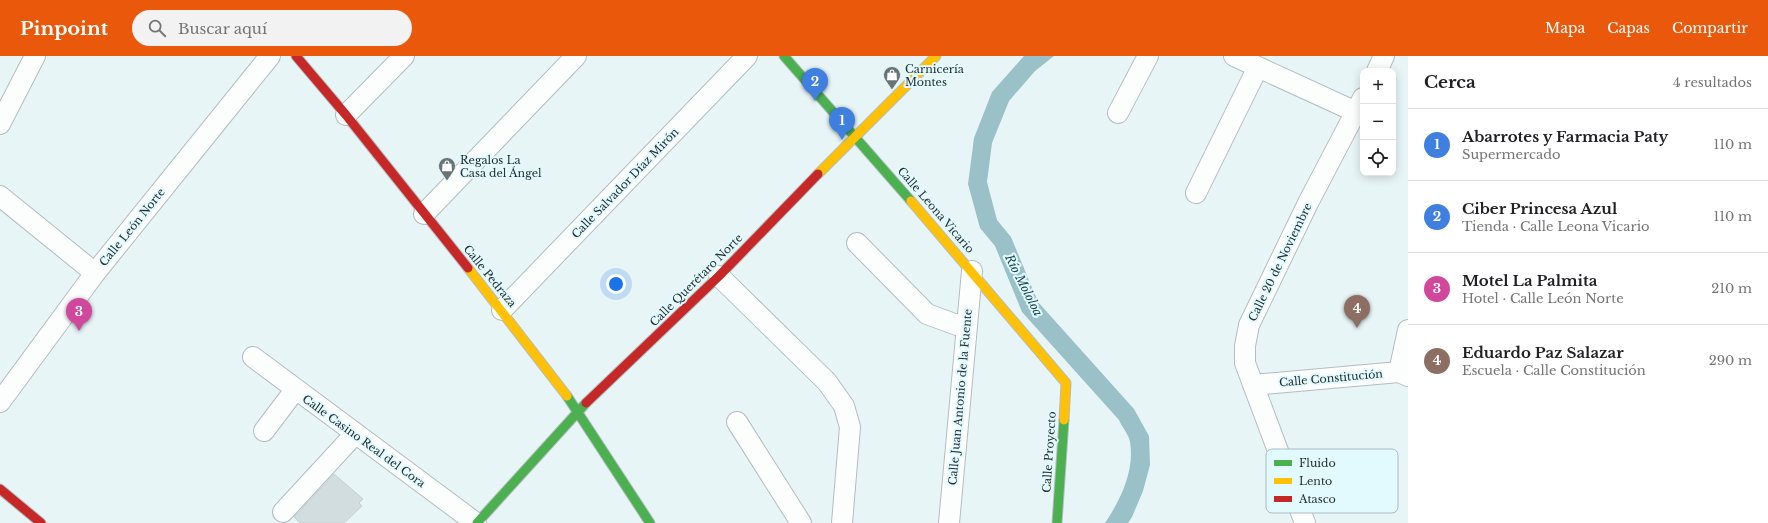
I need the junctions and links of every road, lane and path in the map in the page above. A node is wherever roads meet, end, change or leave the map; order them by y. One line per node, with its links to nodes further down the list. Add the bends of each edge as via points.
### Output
1 (35, 56): 17 (street)
2 (270, 56): 24 (street, Calle León Norte)
3 (296, 56): 16 (street, Calle Pedraza)
4 (404, 56): 16 (street)
5 (576, 56): 21 (street)
6 (747, 56): 26 (street, Calle Salvador Díaz Mirón)
7 (784, 56): 18 (street, Calle Leona Vicario)
8 (936, 56): 18 (street, Calle Querétaro Norte)
9 (1148, 56): 15 (street)
10 (1234, 56): 12 (street)
11 (1384, 56): 13 (street)
12 (1258, 67): 14 (street); 19 (street)
13 (1378, 68)
14 (1360, 105): 32 (street, Calle 20 de Noviembre, via 1308,203 1249,325 1245,363)
15 (1118, 112)
16 (346, 115): 21 (street, Calle Pedraza)
17 (0, 124)
18 (855, 136): 23 (street, Calle Leona Vicario); 25 (street, Calle Querétaro Norte)
19 (1196, 193)
20 (0, 196): 24 (street)
21 (424, 214): 26 (street, Calle Pedraza)
22 (857, 243): 27 (street, via 927,314 957,325)
23 (972, 271): 27 (street, Calle Juan Antonio de la Fuente); 31 (street, Calle Leona Vicario)
24 (96, 273): 34 (street, Calle León Norte)
25 (719, 276): 35 (street, Calle Querétaro Norte); 47 (street, via 827,382 844,406 850,427)
26 (502, 310): 35 (street, Calle Pedraza)
27 (967, 321): 48 (street, Calle Juan Antonio de la Fuente)
28 (1408, 330): 30 (street)
29 (253, 358): 33 (street, Calle Casino Real del Cora)
30 (1403, 374): 32 (street, Calle Constitución)
31 (1066, 383): 49 (street, Calle Proyecto)
32 (1253, 385): 39 (street, Calle 20 de Noviembre)
33 (295, 390): 37 (street); 38 (street, Calle Casino Real del Cora)
34 (0, 402)
35 (578, 411): 44 (street, Calle Querétaro Norte); 45 (street, Calle Pedraza)
36 (737, 422): 46 (street)
37 (264, 431)
38 (355, 434): 41 (street); 44 (street, Calle Casino Real del Cora)
39 (1277, 449)
40 (0, 489): 43 (street)
41 (284, 512)
42 (1301, 513): 50 (street, Calle 20 de Noviembre)
43 (41, 523)
44 (476, 523)
45 (650, 523)
46 (801, 523)
47 (842, 523)
48 (949, 523)
49 (1057, 523)
50 (1305, 523)

